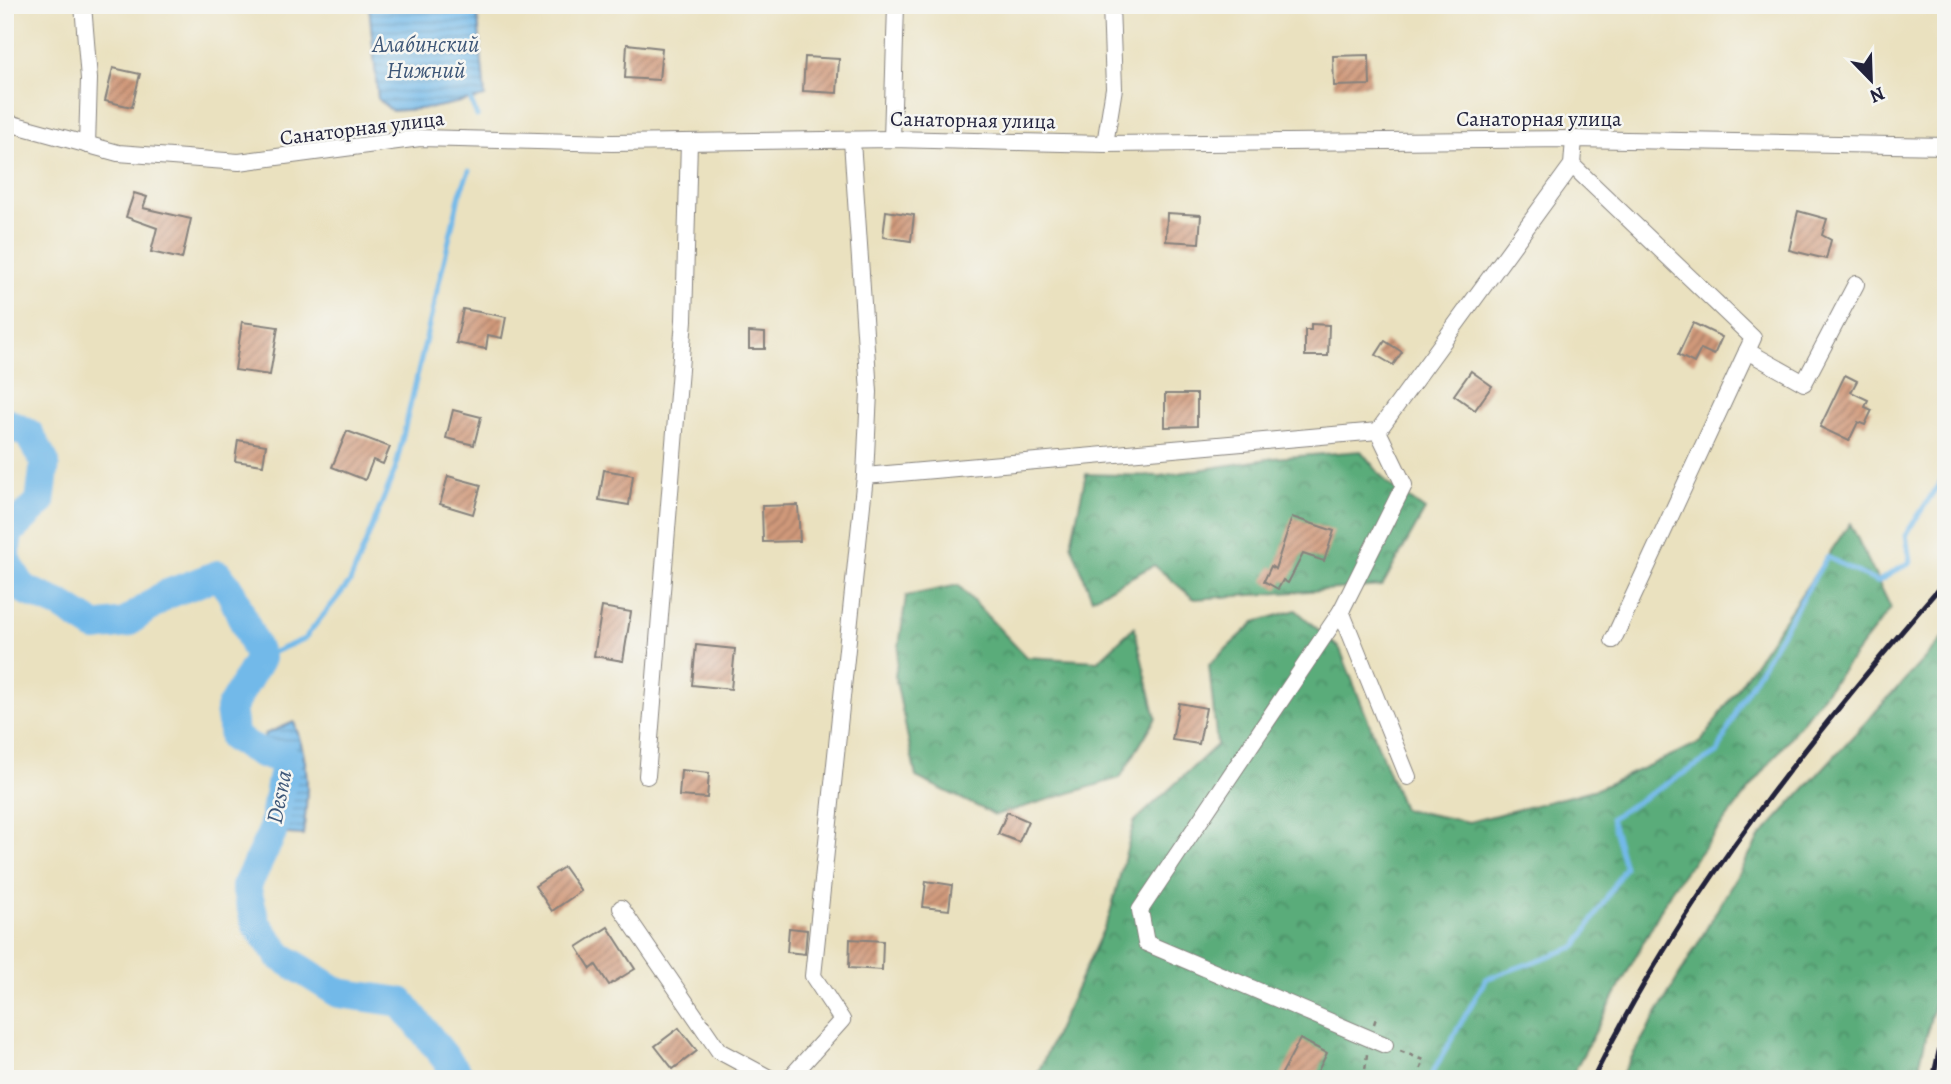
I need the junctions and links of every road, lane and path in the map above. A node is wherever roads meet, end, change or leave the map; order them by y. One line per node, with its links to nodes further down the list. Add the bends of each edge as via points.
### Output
1 (83, 5): 10 (street, via 89,79)
2 (896, 5): 5 (street)
3 (1111, 5): 9 (street, via 1114,88)
4 (5, 122): 10 (street, Санаторная улица)
5 (892, 139): 7 (street, Санаторная улица); 9 (street, Санаторная улица)
6 (1574, 139): 9 (street, Санаторная улица); 11 (street, Санаторная улица); 12 (street)
7 (852, 141): 8 (street, Санаторная улица); 16 (street, via 869,392)
8 (689, 142): 10 (street, Санаторная улица, via 420,138 239,162 118,153); 19 (street, via 684,320)
9 (1105, 144)
10 (87, 145)
11 (1946, 146)
12 (1572, 165): 14 (street, via 1753,338); 15 (street)
13 (1856, 284): 14 (street, via 1804,383)
14 (1747, 351): 18 (street)
15 (1378, 430): 16 (street); 17 (street, via 1404,485)
16 (865, 476): 25 (street, via 813,976 842,1020)
17 (1341, 611): 20 (street); 22 (street, via 1140,910 1146,943)
18 (1613, 640)
19 (648, 776)
20 (1408, 777)
21 (621, 908): 24 (street, via 719,1051)
22 (1369, 1037): 23 (street); 26 (path)
23 (1385, 1045): 27 (path, via 1424,1060)
24 (771, 1079)
25 (789, 1079)
26 (1364, 1079)
27 (1417, 1079)

